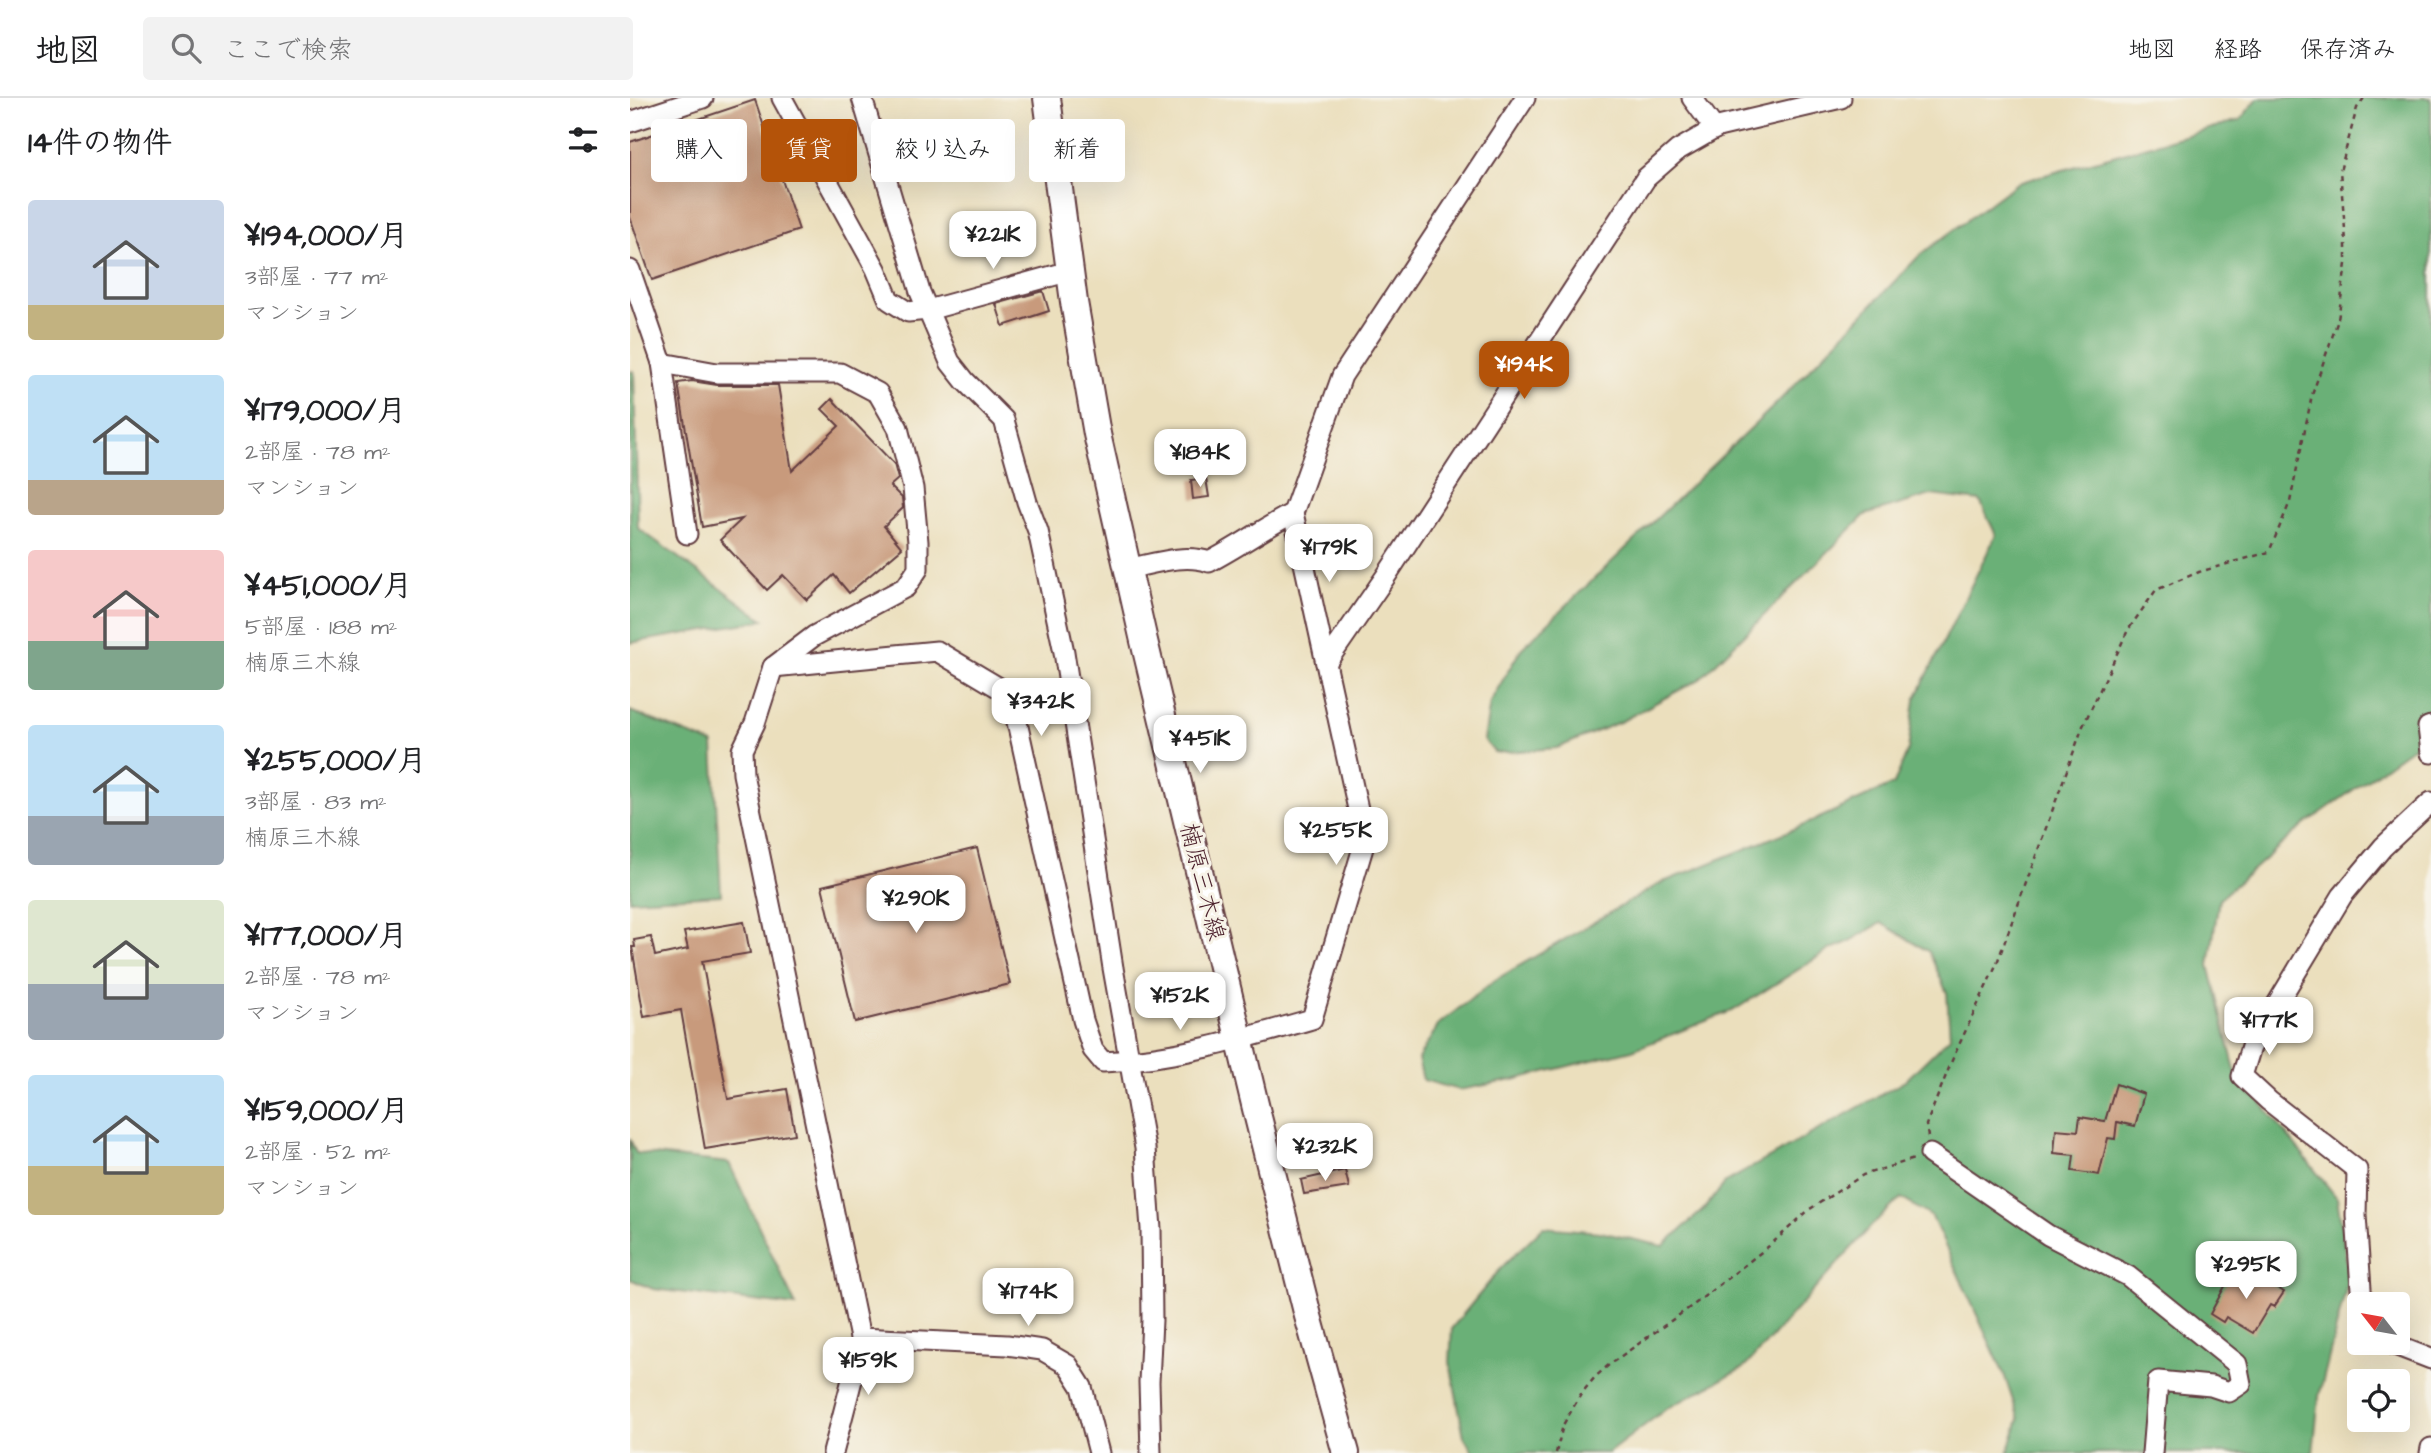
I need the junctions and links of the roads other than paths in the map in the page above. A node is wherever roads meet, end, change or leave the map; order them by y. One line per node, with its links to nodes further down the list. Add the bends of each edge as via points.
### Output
1 (703, 98): 8 (street)
2 (782, 98): 12 (street, via 889,300 908,312)
3 (862, 98): 12 (street)
4 (1046, 98): 11 (main road, 楠原三木線)
5 (1525, 98): 14 (street, via 1342,376)
6 (1692, 98): 9 (street)
7 (1841, 98): 9 (street)
8 (630, 122)
9 (1715, 129): 17 (street, via 1678,150 1646,178)
10 (630, 270): 13 (street)
11 (1070, 271): 12 (street); 16 (main road, 楠原三木線, via 1097,434)
12 (928, 310): 23 (street, via 950,362 1004,420 1038,531 1064,652)
13 (662, 363): 15 (street); 18 (street, via 717,373 841,373 878,393 898,428 913,488 918,569 906,587 814,636)
14 (1293, 513): 16 (street, via 1209,562 1170,560); 17 (street)
15 (687, 534)
16 (1127, 569): 22 (main road, 楠原三木線)
17 (1326, 663): 22 (street, via 1365,841 1312,1019)
18 (773, 667): 23 (street, via 937,651 1011,695 1083,1020 1093,1050 1103,1062); 26 (street, via 742,750 743,774)
19 (2431, 726): 20 (street)
20 (2431, 753)
21 (2431, 802): 25 (street, via 2383,847 2342,897 2251,1047 2242,1076 2357,1170)
22 (1240, 1040): 23 (street); 32 (main road, 楠原三木線)
23 (1128, 1061): 31 (street, via 1145,1148 1152,1229)
24 (1930, 1154): 33 (street, via 2048,1235 2129,1276 2237,1364 2241,1384 2229,1392 2158,1381)
25 (2361, 1292)
26 (860, 1338): 29 (street); 30 (street, via 1042,1350 1068,1365 1082,1387)
27 (2410, 1351): 28 (street)
28 (2431, 1359)
29 (833, 1453)
30 (1099, 1453)
31 (1151, 1453)
32 (1346, 1453)
33 (2152, 1453)

